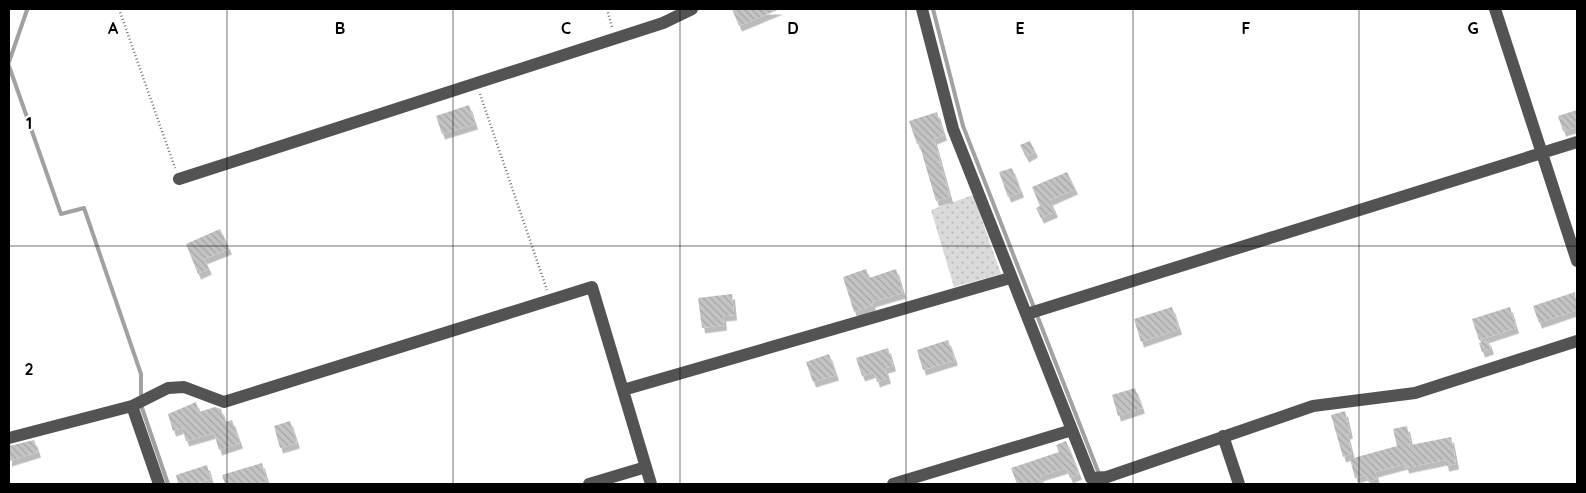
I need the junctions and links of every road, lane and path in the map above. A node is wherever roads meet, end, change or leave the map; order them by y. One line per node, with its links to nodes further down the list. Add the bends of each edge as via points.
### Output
1 (119, 9): 10 (path)
2 (607, 9): 6 (path)
3 (692, 9): 6 (street, via 663,23)
4 (922, 9): 12 (street, via 953,129)
5 (1495, 9): 9 (street)
6 (615, 38): 7 (street)
7 (476, 83): 10 (street); 13 (path)
8 (1577, 142): 9 (street)
9 (1542, 153): 11 (street); 14 (street)
10 (179, 179)
11 (1577, 261)
12 (1010, 278): 14 (street); 16 (street)
13 (551, 300): 16 (street, via 592,287); 17 (street, via 224,402 184,387 168,388)
14 (1027, 314): 18 (street)
15 (1577, 341): 19 (street, via 1415,393 1313,406)
16 (623, 390): 21 (street)
17 (132, 406): 20 (street); 22 (street)
18 (1072, 430): 19 (street, via 1091,478 1107,477); 25 (street)
19 (1223, 436): 26 (street)
20 (9, 438)
21 (646, 467): 23 (street); 24 (street)
22 (159, 484)
23 (589, 484)
24 (651, 484)
25 (893, 484)
26 (1239, 484)

